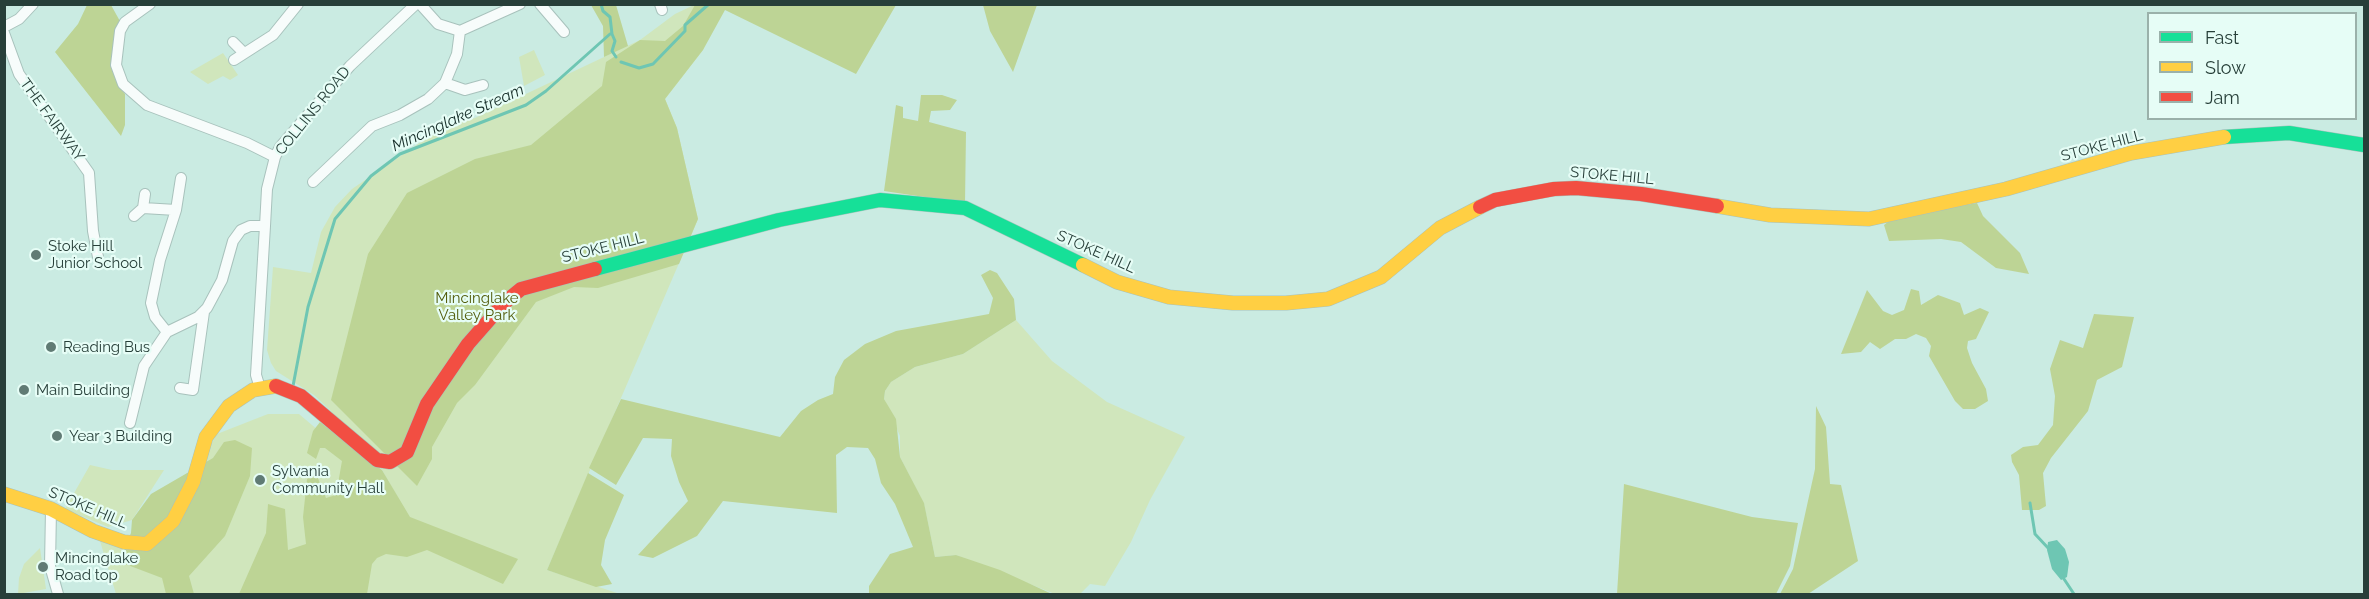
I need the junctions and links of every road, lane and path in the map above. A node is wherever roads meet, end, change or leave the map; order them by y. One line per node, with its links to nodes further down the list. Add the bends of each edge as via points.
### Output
1 (33, 4): 7 (street, via 19,19)
2 (150, 4): 15 (street, via 125,22 120,32 116,65 123,84 147,105 247,142)
3 (298, 4): 11 (street, via 273,35 238,56)
4 (418, 4): 8 (street, via 438,24); 15 (street, COLLINS ROAD, via 350,66)
5 (520, 4): 8 (street)
6 (540, 4): 10 (street, via 562,29)
7 (4, 27)
8 (460, 31): 12 (street, via 457,54)
9 (4, 33): 23 (street, THE FAIRWAY, via 24,84 94,171)
10 (550, 33)
11 (232, 42)
12 (445, 83): 13 (street, via 465,90); 17 (street, via 420,104 372,126)
13 (483, 86)
14 (2364, 145): 27 (street, STOKE HILL, via 2289,132 2220,137 2131,153 2006,189 1869,219 1770,215 1641,194 1554,189 1495,200 1468,213 1440,228 1381,277 1363,286 1328,299 1286,303 1169,297 1117,282 965,208 880,200 779,220 521,289 468,344 428,404 407,452 390,462 377,460 292,391 275,386)
15 (275, 157): 22 (street, COLLINS ROAD, via 267,189)
16 (181, 178): 20 (street)
17 (313, 182)
18 (145, 194): 19 (street)
19 (143, 208): 20 (street); 21 (street)
20 (176, 210): 25 (street, via 151,303)
21 (134, 216)
22 (265, 226): 24 (street, via 241,230 233,241 222,280); 27 (street, COLLINS ROAD, via 256,375)
23 (98, 257)
24 (204, 312): 25 (street); 26 (street, via 193,390)
25 (166, 332): 28 (street, via 144,366)
26 (180, 388)
27 (260, 388): 30 (street, STOKE HILL, via 229,406 206,437 193,482 173,521 147,544 124,542 93,531)
28 (130, 423)
29 (4, 494): 30 (street, STOKE HILL)
30 (51, 509): 31 (street, via 50,566)
31 (58, 594)

